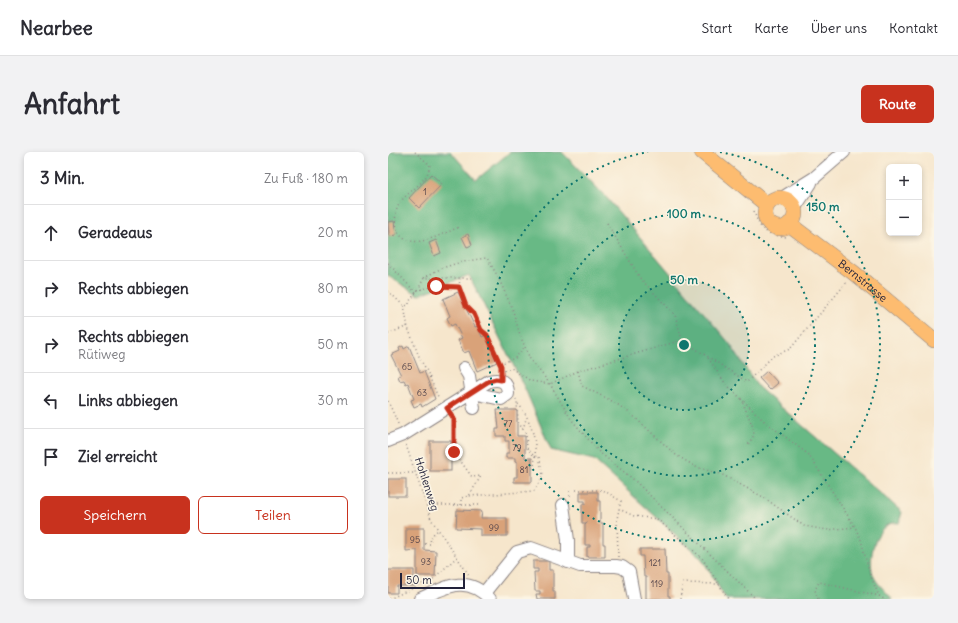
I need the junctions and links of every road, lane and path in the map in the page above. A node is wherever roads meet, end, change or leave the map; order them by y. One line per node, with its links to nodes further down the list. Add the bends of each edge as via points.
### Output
1 (415, 152): 10 (path, via 430,165 429,173 398,204 395,215 398,233 405,240 417,242)
2 (702, 152): 6 (main road)
3 (844, 152): 4 (street)
4 (814, 178): 5 (street); 7 (street)
5 (782, 198): 6 (main road, via 774,199); 7 (main road, via 790,202)
6 (767, 205): 9 (main road, via 765,213 771,224 782,227)
7 (794, 209): 9 (main road, via 794,217)
8 (607, 223): 23 (path, via 640,278 675,315)
9 (789, 224): 12 (main road, Bernstrasse)
10 (460, 227)
11 (388, 263): 19 (path)
12 (854, 273): 24 (main road, Bernstrasse); 26 (path, via 790,349 773,356 747,382)
13 (424, 278): 15 (path); 17 (path); 25 (path, via 435,270 462,261 486,258 512,308)
14 (473, 278): 15 (path)
15 (460, 279): 16 (path)
16 (459, 287): 17 (path, via 436,286); 27 (path, via 466,306 487,335)
17 (418, 290): 19 (path)
18 (388, 291): 20 (path)
19 (416, 293): 20 (path, via 409,305)
20 (404, 306): 21 (path)
21 (408, 326): 22 (path); 38 (path, via 422,364)
22 (388, 334)
23 (682, 340): 26 (path); 29 (path)
24 (934, 340)
25 (525, 347): 27 (path, via 515,358); 31 (path, via 530,359)
26 (706, 356): 34 (path, via 725,383)
27 (500, 364): 30 (path)
28 (464, 368): 32 (street)
29 (578, 371): 31 (path); 54 (path, via 582,386 631,414 676,455 696,467 721,474 763,497 804,526 827,530)
30 (501, 376): 31 (path, via 511,368 531,381); 32 (street); 33 (street, via 508,388)
31 (550, 384): 69 (path, via 571,419 599,452 633,479)
32 (473, 393): 33 (street, via 501,398); 37 (street); 38 (street)
33 (508, 394): 36 (path, via 518,401)
34 (740, 397): 43 (path, via 753,427 754,435); 54 (path, via 763,420 809,455)
35 (388, 401): 41 (path, Hohlenweg)
36 (518, 404): 39 (path); 40 (path, via 518,422)
37 (474, 408)
38 (445, 410): 41 (street); 48 (path, via 454,419 454,452 472,477 481,476)
39 (526, 419): 40 (path); 44 (path, via 535,447)
40 (523, 429): 44 (path, via 527,448)
41 (403, 435): 42 (street); 47 (path, Hohlenweg)
42 (388, 441)
43 (748, 445)
44 (534, 456): 45 (path); 48 (path, via 539,458 543,475 534,491)
45 (534, 469)
46 (388, 473): 47 (path)
47 (415, 473): 49 (path, Hohlenweg)
48 (469, 496): 50 (path, via 461,498)
49 (426, 505): 50 (path); 55 (path, Hohlenweg)
50 (460, 505): 51 (path)
51 (482, 505)
52 (563, 505): 53 (path, via 570,503 570,490 603,490 621,501); 59 (street)
53 (619, 509): 58 (path); 60 (path, via 634,516 657,519 702,558)
54 (855, 526): 63 (path)
55 (438, 530): 56 (path, via 431,536 430,544); 57 (path, Hohlenweg)
56 (425, 544)
57 (457, 557): 61 (path, Hohlenweg, via 473,582); 64 (path, via 433,579)
58 (618, 560)
59 (568, 562): 62 (street, via 531,548 522,550 512,556); 66 (street, via 589,567 622,567 629,572)
60 (719, 584): 67 (path, via 683,583); 68 (path)
61 (472, 586): 62 (street); 65 (street, via 452,585)
62 (487, 596)
63 (879, 596): 70 (path, via 819,582 815,590); 71 (path)
64 (389, 599)
65 (420, 599)
66 (634, 599)
67 (680, 599)
68 (728, 599)
69 (756, 599)
70 (818, 599)
71 (884, 599)

